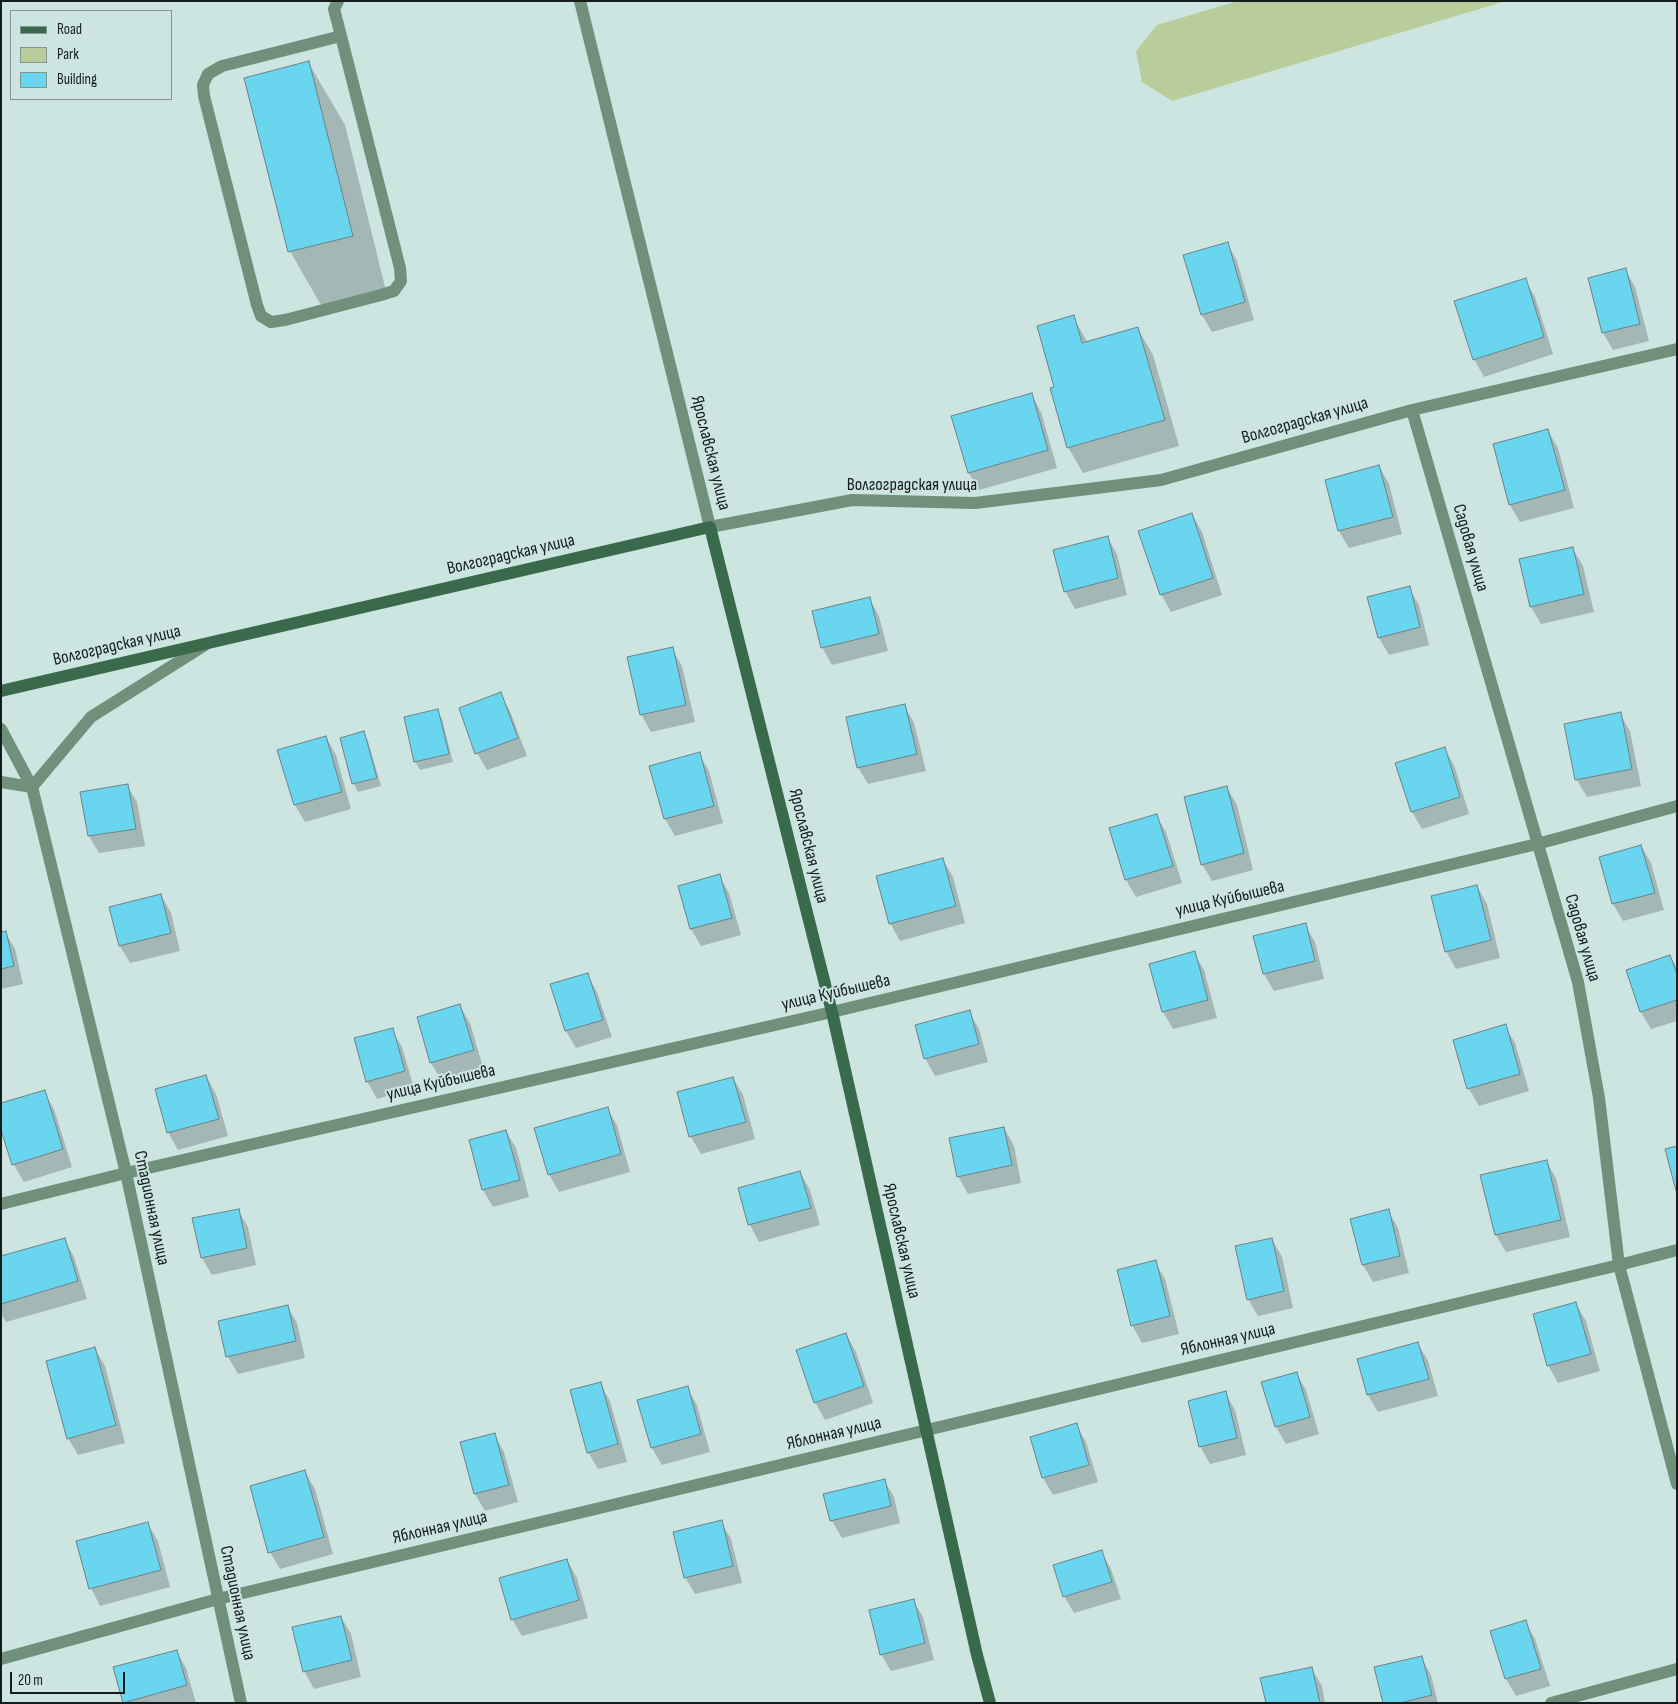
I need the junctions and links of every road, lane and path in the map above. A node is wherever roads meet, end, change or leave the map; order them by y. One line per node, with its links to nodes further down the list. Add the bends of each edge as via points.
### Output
1 (338, 1): 3 (street, via 334,9)
2 (580, 1): 6 (street, Ярославская улица)
3 (341, 36): 3 (street, via 401,281 394,291 381,296 271,322 261,316 257,305 203,85 208,74 222,66)
4 (1677, 349): 5 (street, Волгоградская улица)
5 (1412, 410): 6 (street, Волгоградская улица, via 1161,480 975,503 852,500); 13 (street, Садовая улица)
6 (710, 527): 7 (street, Волгоградская улица); 14 (street, Ярославская улица)
7 (207, 643): 8 (street, Волгоградская улица); 11 (street, via 91,717)
8 (1, 691)
9 (1, 728): 11 (street, Стадионная улица)
10 (1, 782): 11 (street)
11 (32, 787): 15 (street, Стадионная улица)
12 (1677, 806): 13 (street, улица Куйбышева)
13 (1537, 844): 14 (street, улица Куйбышева); 18 (street, Садовая улица, via 1578,982 1599,1098)
14 (832, 1012): 15 (street, улица Куйбышева); 19 (street, Ярославская улица)
15 (126, 1173): 16 (street, улица Куйбышева); 21 (street, Стадионная улица)
16 (1, 1204)
17 (1677, 1250): 18 (street, Яблонная улица)
18 (1619, 1265): 19 (street, Яблонная улица); 20 (street, Садовая улица)
19 (926, 1430): 21 (street, Яблонная улица); 25 (street, Ярославская улица)
20 (1677, 1484)
21 (218, 1598): 22 (street, Яблонная улица); 24 (street, Стадионная улица)
22 (1, 1659)
23 (1677, 1669): 26 (street)
24 (241, 1703)
25 (990, 1703)
26 (1551, 1703)

